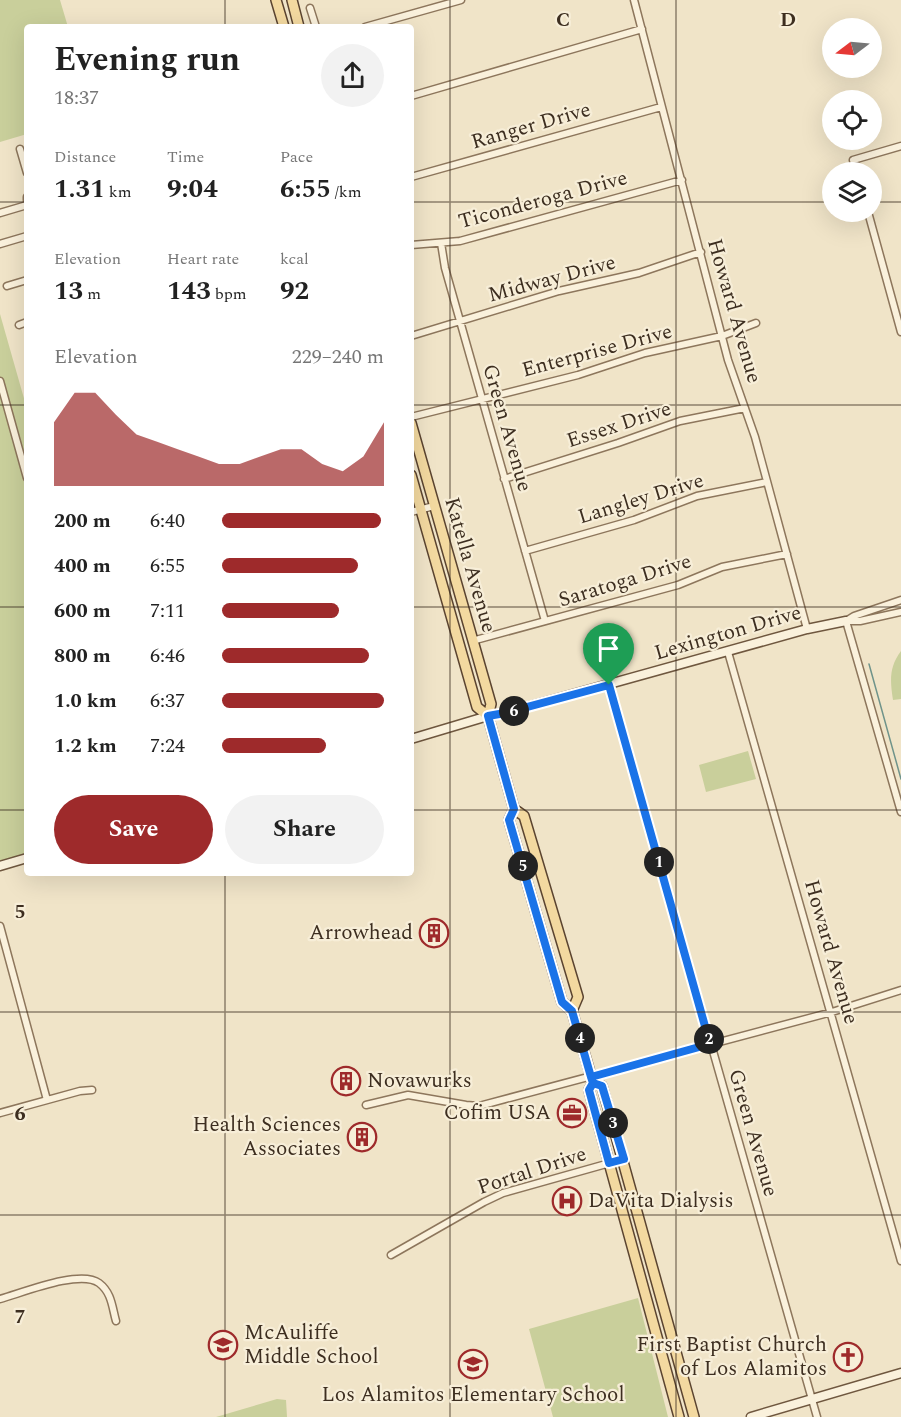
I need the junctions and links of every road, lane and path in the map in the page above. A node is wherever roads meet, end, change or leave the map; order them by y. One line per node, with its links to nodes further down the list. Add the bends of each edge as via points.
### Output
1 (276, 0): 6 (main road)
2 (292, 0): 7 (main road)
3 (461, 0): 9 (street)
4 (634, 0): 10 (street, Howard Avenue)
5 (310, 8): 8 (street)
6 (283, 24)
7 (298, 24)
8 (315, 24)
9 (376, 24)
10 (642, 29): 11 (street); 12 (street, Howard Avenue)
11 (414, 95)
12 (661, 107): 17 (street, Ranger Drive); 18 (street, Howard Avenue)
13 (901, 146): 15 (street)
14 (20, 149): 16 (street)
15 (854, 162)
16 (24, 163)
17 (414, 176)
18 (682, 180): 23 (street, Ticonderoga Drive); 26 (street, Howard Avenue)
19 (24, 207): 20 (street)
20 (0, 213)
21 (870, 222): 33 (street)
22 (24, 237): 24 (street)
23 (441, 243): 25 (street, Ticonderoga Drive); 29 (street, Green Avenue)
24 (0, 244)
25 (414, 245)
26 (700, 252): 29 (street, Midway Drive, via 639,273 559,291); 35 (street, Howard Avenue)
27 (24, 281): 28 (street)
28 (7, 286)
29 (460, 322): 34 (street, Midway Drive); 37 (street, Green Avenue)
30 (24, 323): 32 (street)
31 (756, 323): 35 (street, Enterprise Drive)
32 (19, 325)
33 (901, 332)
34 (414, 335)
35 (722, 336): 37 (street, Enterprise Drive); 38 (street, Howard Avenue)
36 (0, 381): 41 (street)
37 (482, 398): 39 (street, Enterprise Drive); 42 (street, Green Avenue)
38 (745, 408): 42 (street, Essex Drive, via 680,421); 43 (street, Howard Avenue)
39 (414, 416)
40 (414, 434): 44 (main road, Katella Avenue)
41 (24, 467)
42 (504, 478): 46 (street, Green Avenue)
43 (767, 482): 46 (street, Langley Drive, via 697,496 634,520); 47 (street, Howard Avenue)
44 (434, 506): 45 (street); 53 (main road, Katella Avenue)
45 (416, 511): 56 (main road, Katella Avenue, via 477,707)
46 (525, 551): 50 (street, Green Avenue)
47 (787, 554): 50 (street, Saratoga Drive, via 722,567 678,585); 52 (street, Howard Avenue)
48 (901, 600): 51 (street, Lexington Drive)
49 (901, 612): 51 (street, Lexington Drive)
50 (545, 621): 53 (street, Saratoga Drive)
51 (846, 621): 52 (street, Lexington Drive); 59 (street)
52 (807, 629): 54 (street, Lexington Drive)
53 (472, 642): 56 (main road, Katella Avenue, via 491,704)
54 (728, 652): 55 (street, Lexington Drive); 65 (street, Howard Avenue)
55 (609, 685): 56 (street, Lexington Drive); 66 (street, Green Avenue)
56 (488, 716): 57 (street, Lexington Drive); 58 (main road, Katella Avenue)
57 (414, 738)
58 (514, 809): 64 (main road, Katella Avenue, via 509,820 562,1002); 64 (main road, Katella Avenue, via 524,816 578,998)
59 (901, 812)
60 (24, 859): 61 (street)
61 (0, 866)
62 (0, 926): 69 (street)
63 (901, 990): 65 (street)
64 (572, 1011): 67 (main road, Katella Avenue)
65 (832, 1012): 66 (street); 75 (street, Howard Avenue)
66 (710, 1044): 67 (street); 79 (street, Green Avenue)
67 (592, 1080): 70 (street, via 561,1083 479,1106 408,1095); 72 (main road, Katella Avenue, via 602,1086); 73 (main road, Katella Avenue, via 589,1090)
68 (92, 1090): 69 (street)
69 (47, 1100): 71 (street)
70 (366, 1105)
71 (0, 1113)
72 (624, 1159): 73 (street, Portal Drive); 81 (main road, Katella Avenue)
73 (609, 1163): 74 (street, Portal Drive, via 503,1193); 80 (main road, Katella Avenue)
74 (391, 1255)
75 (901, 1261)
76 (0, 1299): 77 (street, via 89,1278 105,1289)
77 (116, 1321)
78 (901, 1373): 79 (street)
79 (813, 1400): 82 (street); 83 (street, Green Avenue)
80 (679, 1417)
81 (694, 1417)
82 (751, 1417)
83 (818, 1417)

